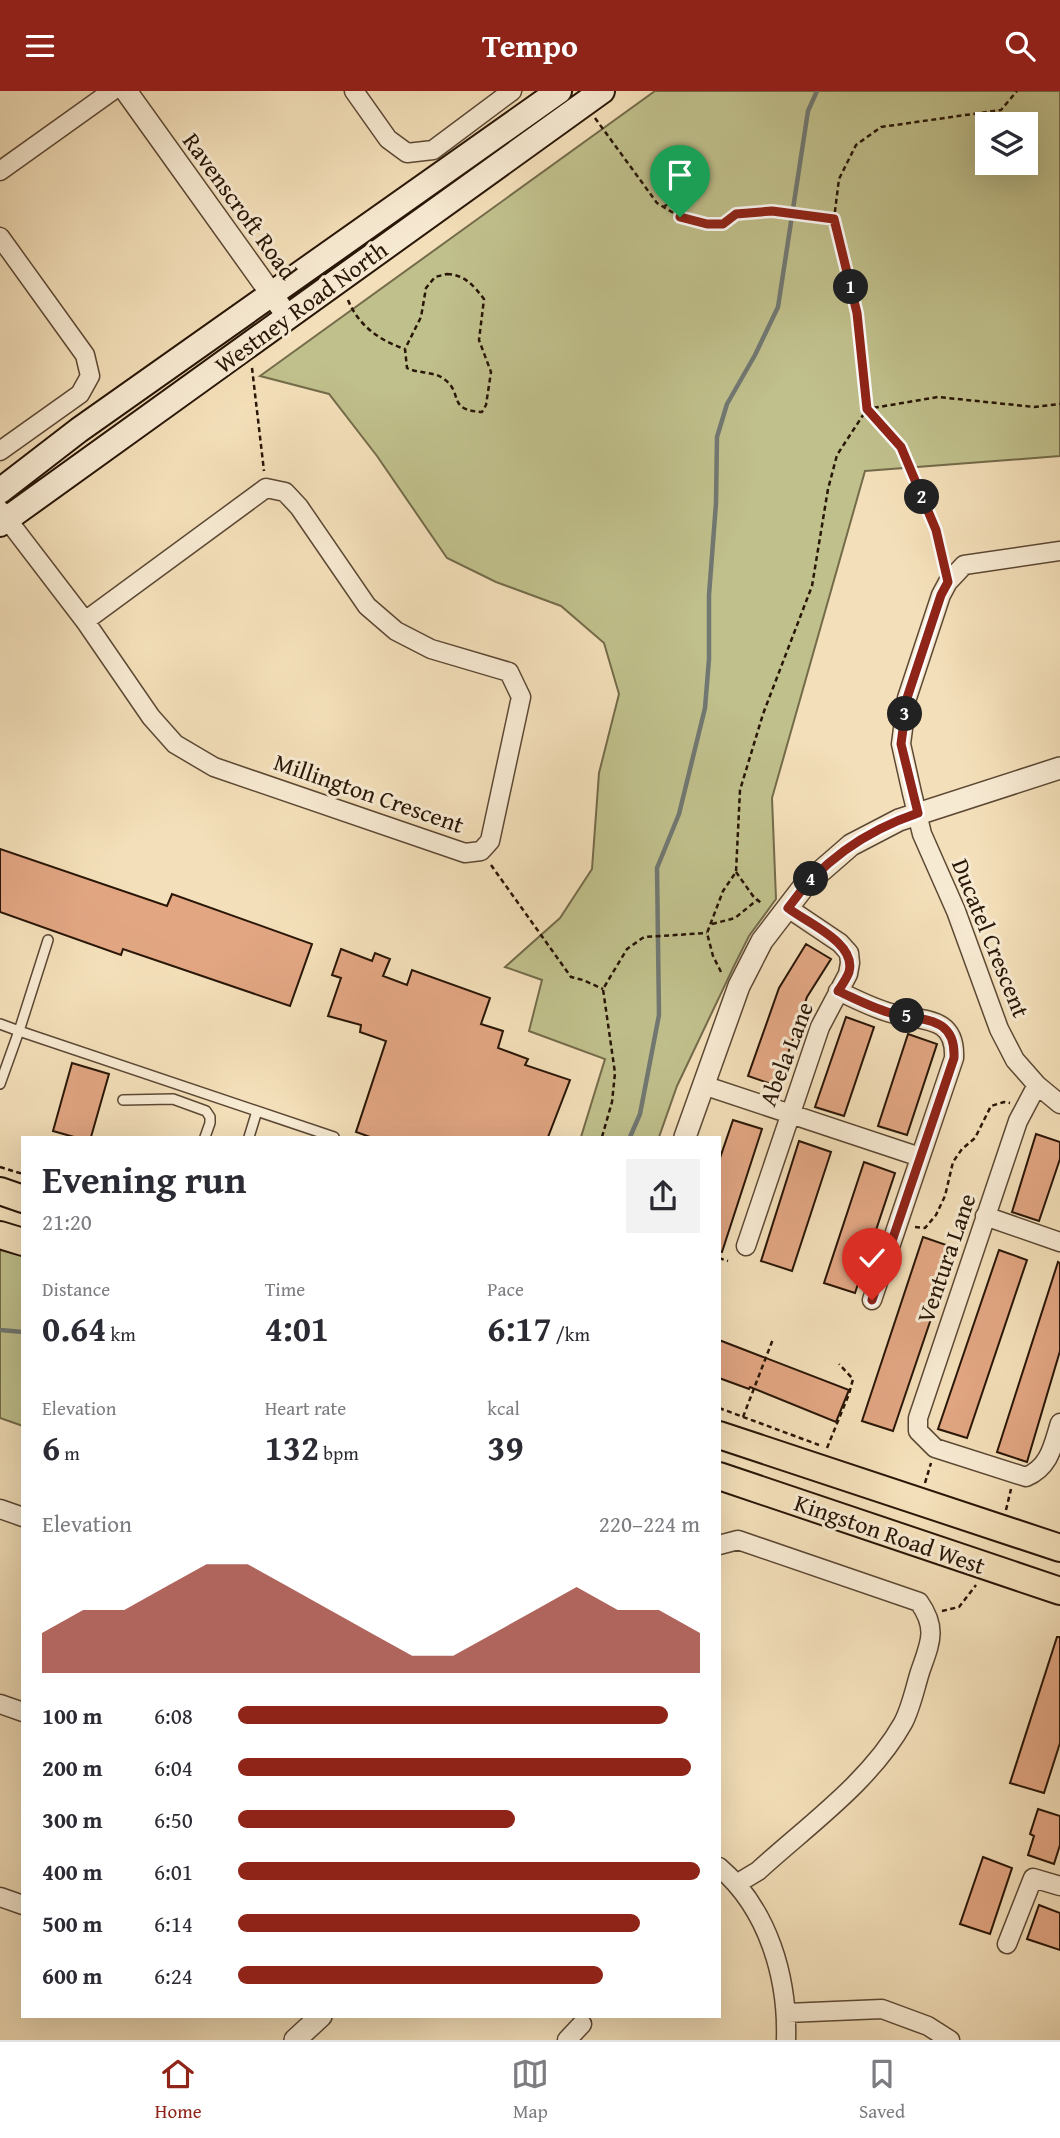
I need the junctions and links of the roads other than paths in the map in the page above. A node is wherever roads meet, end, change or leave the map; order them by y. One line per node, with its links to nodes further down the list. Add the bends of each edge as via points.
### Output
1 (112, 91): 7 (street)
2 (126, 91): 9 (street, Ravenscroft Road)
3 (354, 91): 4 (street, via 388,139 407,153 433,150)
4 (512, 91)
5 (559, 91): 9 (main road, Westney Road North)
6 (594, 97): 10 (main road, Westney Road North)
7 (0, 171)
8 (0, 237): 11 (street, via 85,355 90,376 80,394)
9 (271, 296): 10 (street, Ravenscroft Road); 12 (main road, Westney Road North)
10 (288, 317): 13 (main road, Westney Road North)
11 (0, 451)
12 (0, 492)
13 (2, 518): 15 (street, Millington Crescent)
14 (1060, 551): 17 (street, Ducatel Crescent, via 964,565 948,582 907,698 901,744)
15 (85, 621): 15 (street, Millington Crescent, via 266,488 285,492 367,606 396,631 431,649 509,672 521,697 491,841 481,851 464,853 214,767 175,744 151,717)
16 (1060, 768): 17 (street)
17 (918, 813): 18 (street, via 850,845 805,885); 25 (street, Ducatel Crescent, via 922,834 999,1029 1015,1060)
18 (788, 908): 20 (street, Abela Lane, via 849,953 848,974); 24 (street, via 762,941 739,986)
19 (48, 940): 22 (lane)
20 (838, 991): 29 (street, Abela Lane); 34 (street, via 947,1030 954,1058)
21 (0, 1024): 22 (lane)
22 (19, 1031): 23 (lane); 28 (lane)
23 (0, 1084)
24 (703, 1085): 29 (street); 33 (street)
25 (1037, 1085): 27 (street, Ducatel Crescent); 37 (street, Ventura Lane, via 1016,1112)
26 (123, 1100): 30 (lane, via 173,1099 206,1111 210,1123)
27 (1060, 1104)
28 (257, 1111): 31 (lane); 32 (lane)
29 (789, 1114): 34 (street); 41 (street, Abela Lane)
30 (205, 1136)
31 (248, 1136)
32 (331, 1136)
33 (685, 1136)
34 (920, 1157): 42 (street)
35 (0, 1191): 36 (main road)
36 (21, 1198)
37 (985, 1216): 40 (street); 43 (street, Ventura Lane, via 918,1418 918,1431 935,1448 1026,1477 1048,1460)
38 (0, 1235): 39 (main road)
39 (21, 1241)
40 (1060, 1242)
41 (746, 1246)
42 (872, 1300)
43 (1060, 1423)
44 (721, 1436): 49 (main road, Kingston Road West)
45 (721, 1477): 50 (main road, Kingston Road West)
46 (0, 1509): 47 (street)
47 (21, 1516)
48 (721, 1545): 54 (street, via 738,1541 919,1602 932,1628 904,1721 873,1768)
49 (1060, 1548)
50 (1060, 1591)
51 (0, 1704): 52 (street)
52 (21, 1711)
53 (721, 1869): 54 (street)
54 (738, 1884): 59 (street, via 771,1939)
55 (1060, 1886): 58 (street, via 1033,1878)
56 (0, 1897): 57 (street)
57 (21, 1904)
58 (1007, 1944)
59 (787, 2013): 64 (street); 65 (street, via 882,2010)
60 (319, 2018): 62 (street)
61 (582, 2024): 63 (street)
62 (295, 2040)
63 (567, 2040)
64 (786, 2040)
65 (950, 2040)

